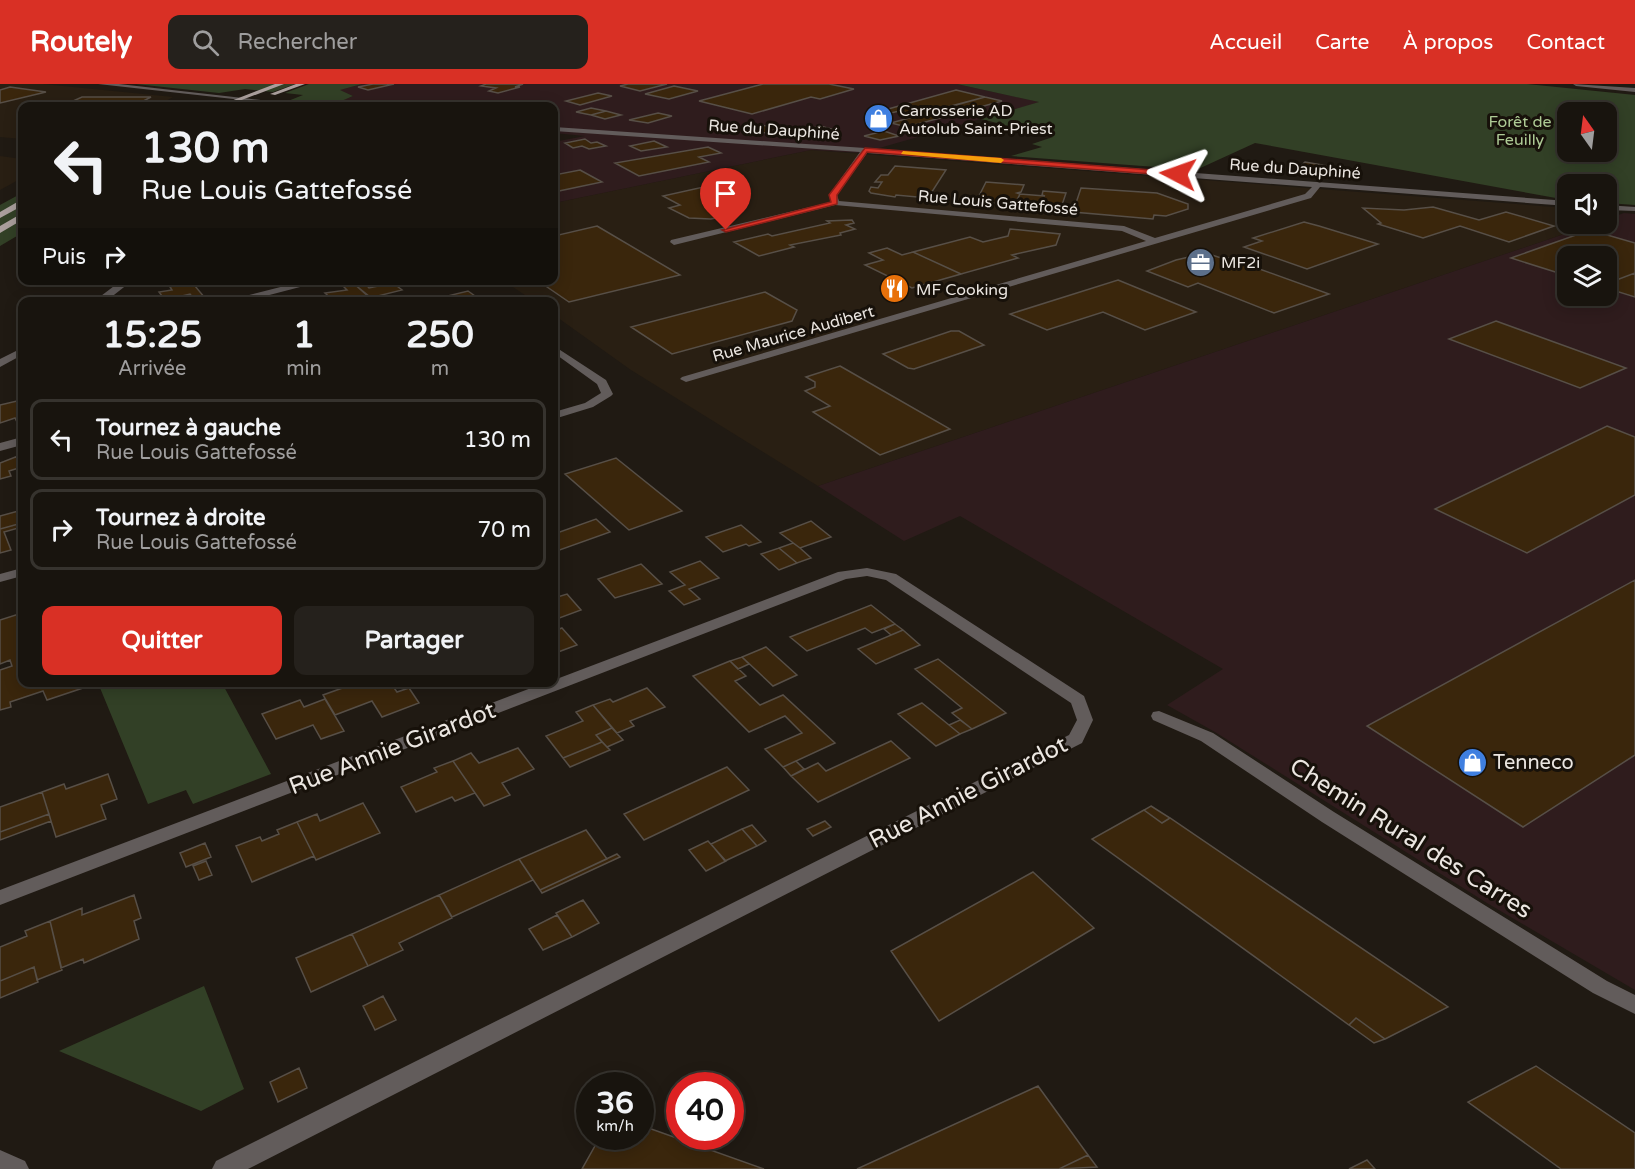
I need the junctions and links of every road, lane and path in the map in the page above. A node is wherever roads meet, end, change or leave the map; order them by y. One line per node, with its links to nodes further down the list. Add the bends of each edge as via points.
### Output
1 (101, 84): 7 (street)
2 (281, 84): 8 (main road)
3 (302, 84): 6 (main road)
4 (1576, 84): 5 (street)
5 (1635, 90)
6 (257, 101): 9 (main road); 10 (street)
7 (234, 102)
8 (243, 102)
9 (249, 102)
10 (268, 102)
11 (558, 129): 12 (street, Rue du Dauphiné)
12 (573, 130): 13 (street); 14 (street, Rue du Dauphiné)
13 (558, 134)
14 (865, 150): 15 (street, Rue du Dauphiné); 16 (street, via 833,195)
15 (1315, 184): 17 (street, Rue du Dauphiné); 25 (street, Rue Maurice Audibert, via 1308,196)
16 (835, 203): 24 (street, Rue Louis Gattefossé); 25 (street, Rue Louis Gattefossé, via 1124,229)
17 (1557, 203)
18 (18, 205): 21 (main road)
19 (1617, 208): 20 (street)
20 (1635, 209)
21 (0, 215)
22 (18, 220): 23 (main road)
23 (0, 230)
24 (674, 242)
25 (1156, 242): 33 (street, Rue Maurice Audibert)
26 (122, 285): 28 (street)
27 (301, 285): 29 (street)
28 (105, 297)
29 (248, 297)
30 (18, 353): 32 (street)
31 (558, 353): 34 (street, via 602,382 607,394 589,405)
32 (0, 364)
33 (686, 380)
34 (558, 415)
35 (18, 442): 36 (street)
36 (0, 447)
37 (18, 573): 38 (street)
38 (0, 578)
39 (558, 684): 46 (street, Rue Annie Girardot, via 843,575 867,572 891,577 1078,700 1085,720 1076,739)
40 (551, 687): 42 (street, Rue Annie Girardot)
41 (1159, 716): 43 (street, Chemin Rural des Carres, via 1207,737 1559,962)
42 (0, 898)
43 (1635, 1005)
44 (0, 1161): 45 (street)
45 (17, 1169)
46 (224, 1169)

